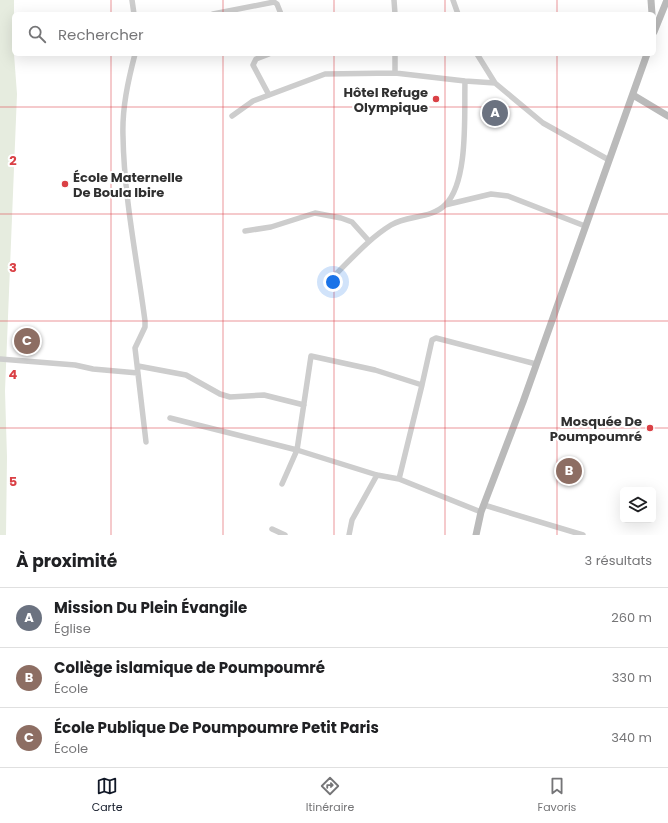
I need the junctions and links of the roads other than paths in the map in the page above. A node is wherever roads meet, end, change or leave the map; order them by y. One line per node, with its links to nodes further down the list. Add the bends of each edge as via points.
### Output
1 (132, 0): 6 (street)
2 (394, 0): 9 (street)
3 (453, 0): 10 (street)
4 (651, 0): 11 (main road)
5 (667, 0): 12 (main road)
6 (134, 12)
7 (223, 12): 8 (street, via 274,2)
8 (280, 12)
9 (395, 12)
10 (457, 12)
11 (652, 12)
12 (656, 27)
13 (134, 56): 33 (street, via 126,89 123,136 128,198 145,321 145,327 135,348)
14 (264, 56): 21 (street, via 256,59 253,65)
15 (395, 56): 18 (street)
16 (478, 56): 20 (street)
17 (646, 56): 22 (main road)
18 (395, 73): 19 (street); 21 (street, via 325,74)
19 (465, 82): 20 (street); 26 (street, via 464,162)
20 (495, 83): 25 (street, via 543,123)
21 (269, 95): 23 (street, via 252,101)
22 (633, 95): 24 (main road); 25 (main road)
23 (232, 116)
24 (668, 116)
25 (610, 160): 27 (main road)
26 (445, 205): 27 (street, via 491,194 508,196); 29 (street, via 434,212 392,224)
27 (585, 226): 32 (main road)
28 (245, 231): 29 (street, via 270,227 315,212 352,222)
29 (369, 241): 30 (street)
30 (337, 273)
31 (0, 359): 34 (street, via 75,364 93,369)
32 (536, 364): 35 (street, via 436,338 432,340); 43 (main road)
33 (138, 366): 34 (street); 36 (street, via 186,375 230,397 264,395)
34 (138, 373): 38 (street)
35 (422, 385): 36 (street, via 374,370 311,356); 41 (street)
36 (304, 405): 39 (street)
37 (170, 418): 39 (street)
38 (146, 442)
39 (297, 450): 40 (street); 42 (street)
40 (377, 475): 41 (street); 46 (street, via 352,520)
41 (399, 479): 43 (street)
42 (282, 484)
43 (483, 508): 47 (main road); 48 (street)
44 (272, 529): 45 (street)
45 (285, 535)
46 (349, 535)
47 (476, 535)
48 (583, 535)

